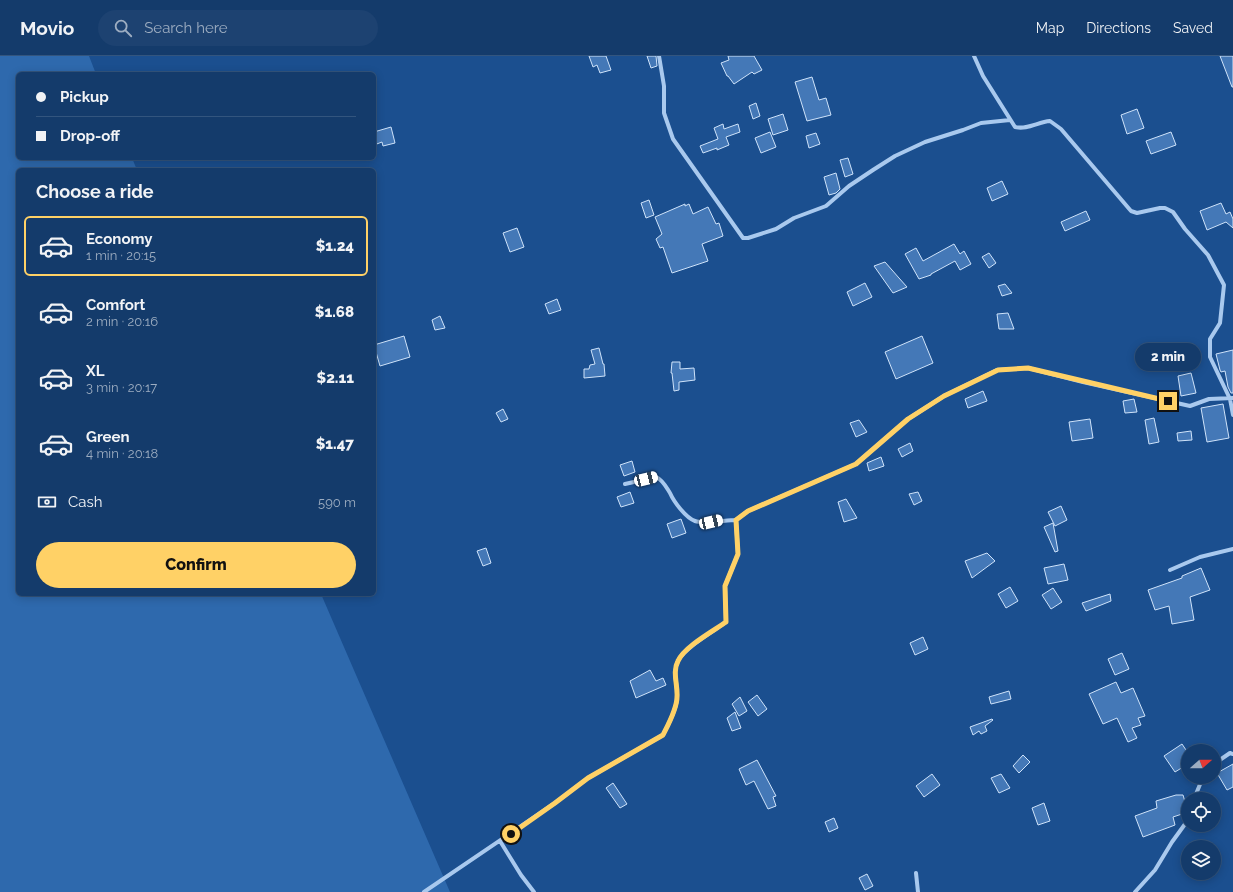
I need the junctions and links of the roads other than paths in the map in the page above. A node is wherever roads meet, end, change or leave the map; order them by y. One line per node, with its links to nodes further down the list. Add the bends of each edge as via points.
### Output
1 (659, 56): 3 (street, via 664,86 664,113 673,139 743,238 776,229 794,218 826,206 850,186 895,156 925,142 980,123)
2 (974, 56): 3 (street)
3 (1010, 120): 4 (street, via 1015,127 1022,128 1050,121 1061,129 1131,211 1137,213 1165,208 1173,212 1208,255 1224,286 1220,323 1210,339 1210,357)
4 (1232, 398): 5 (street); 7 (street, via 1209,399 1190,406 1028,368 998,370 944,396 908,419 856,464 748,511)
5 (1233, 415)
6 (625, 484): 7 (street, via 661,478 673,500 695,521)
7 (736, 520): 13 (street, via 738,554 725,586 726,622 686,650 678,660 675,670 678,699 663,735 588,778)
8 (1233, 548): 9 (street, via 1200,557)
9 (1170, 570)
10 (1233, 754): 11 (street, via 1230,753)
11 (1221, 759)
12 (1181, 830): 18 (street, via 1155,870)
13 (500, 841): 15 (street); 16 (street)
14 (916, 873): 17 (street)
15 (424, 892)
16 (534, 892)
17 (918, 892)
18 (1135, 892)

